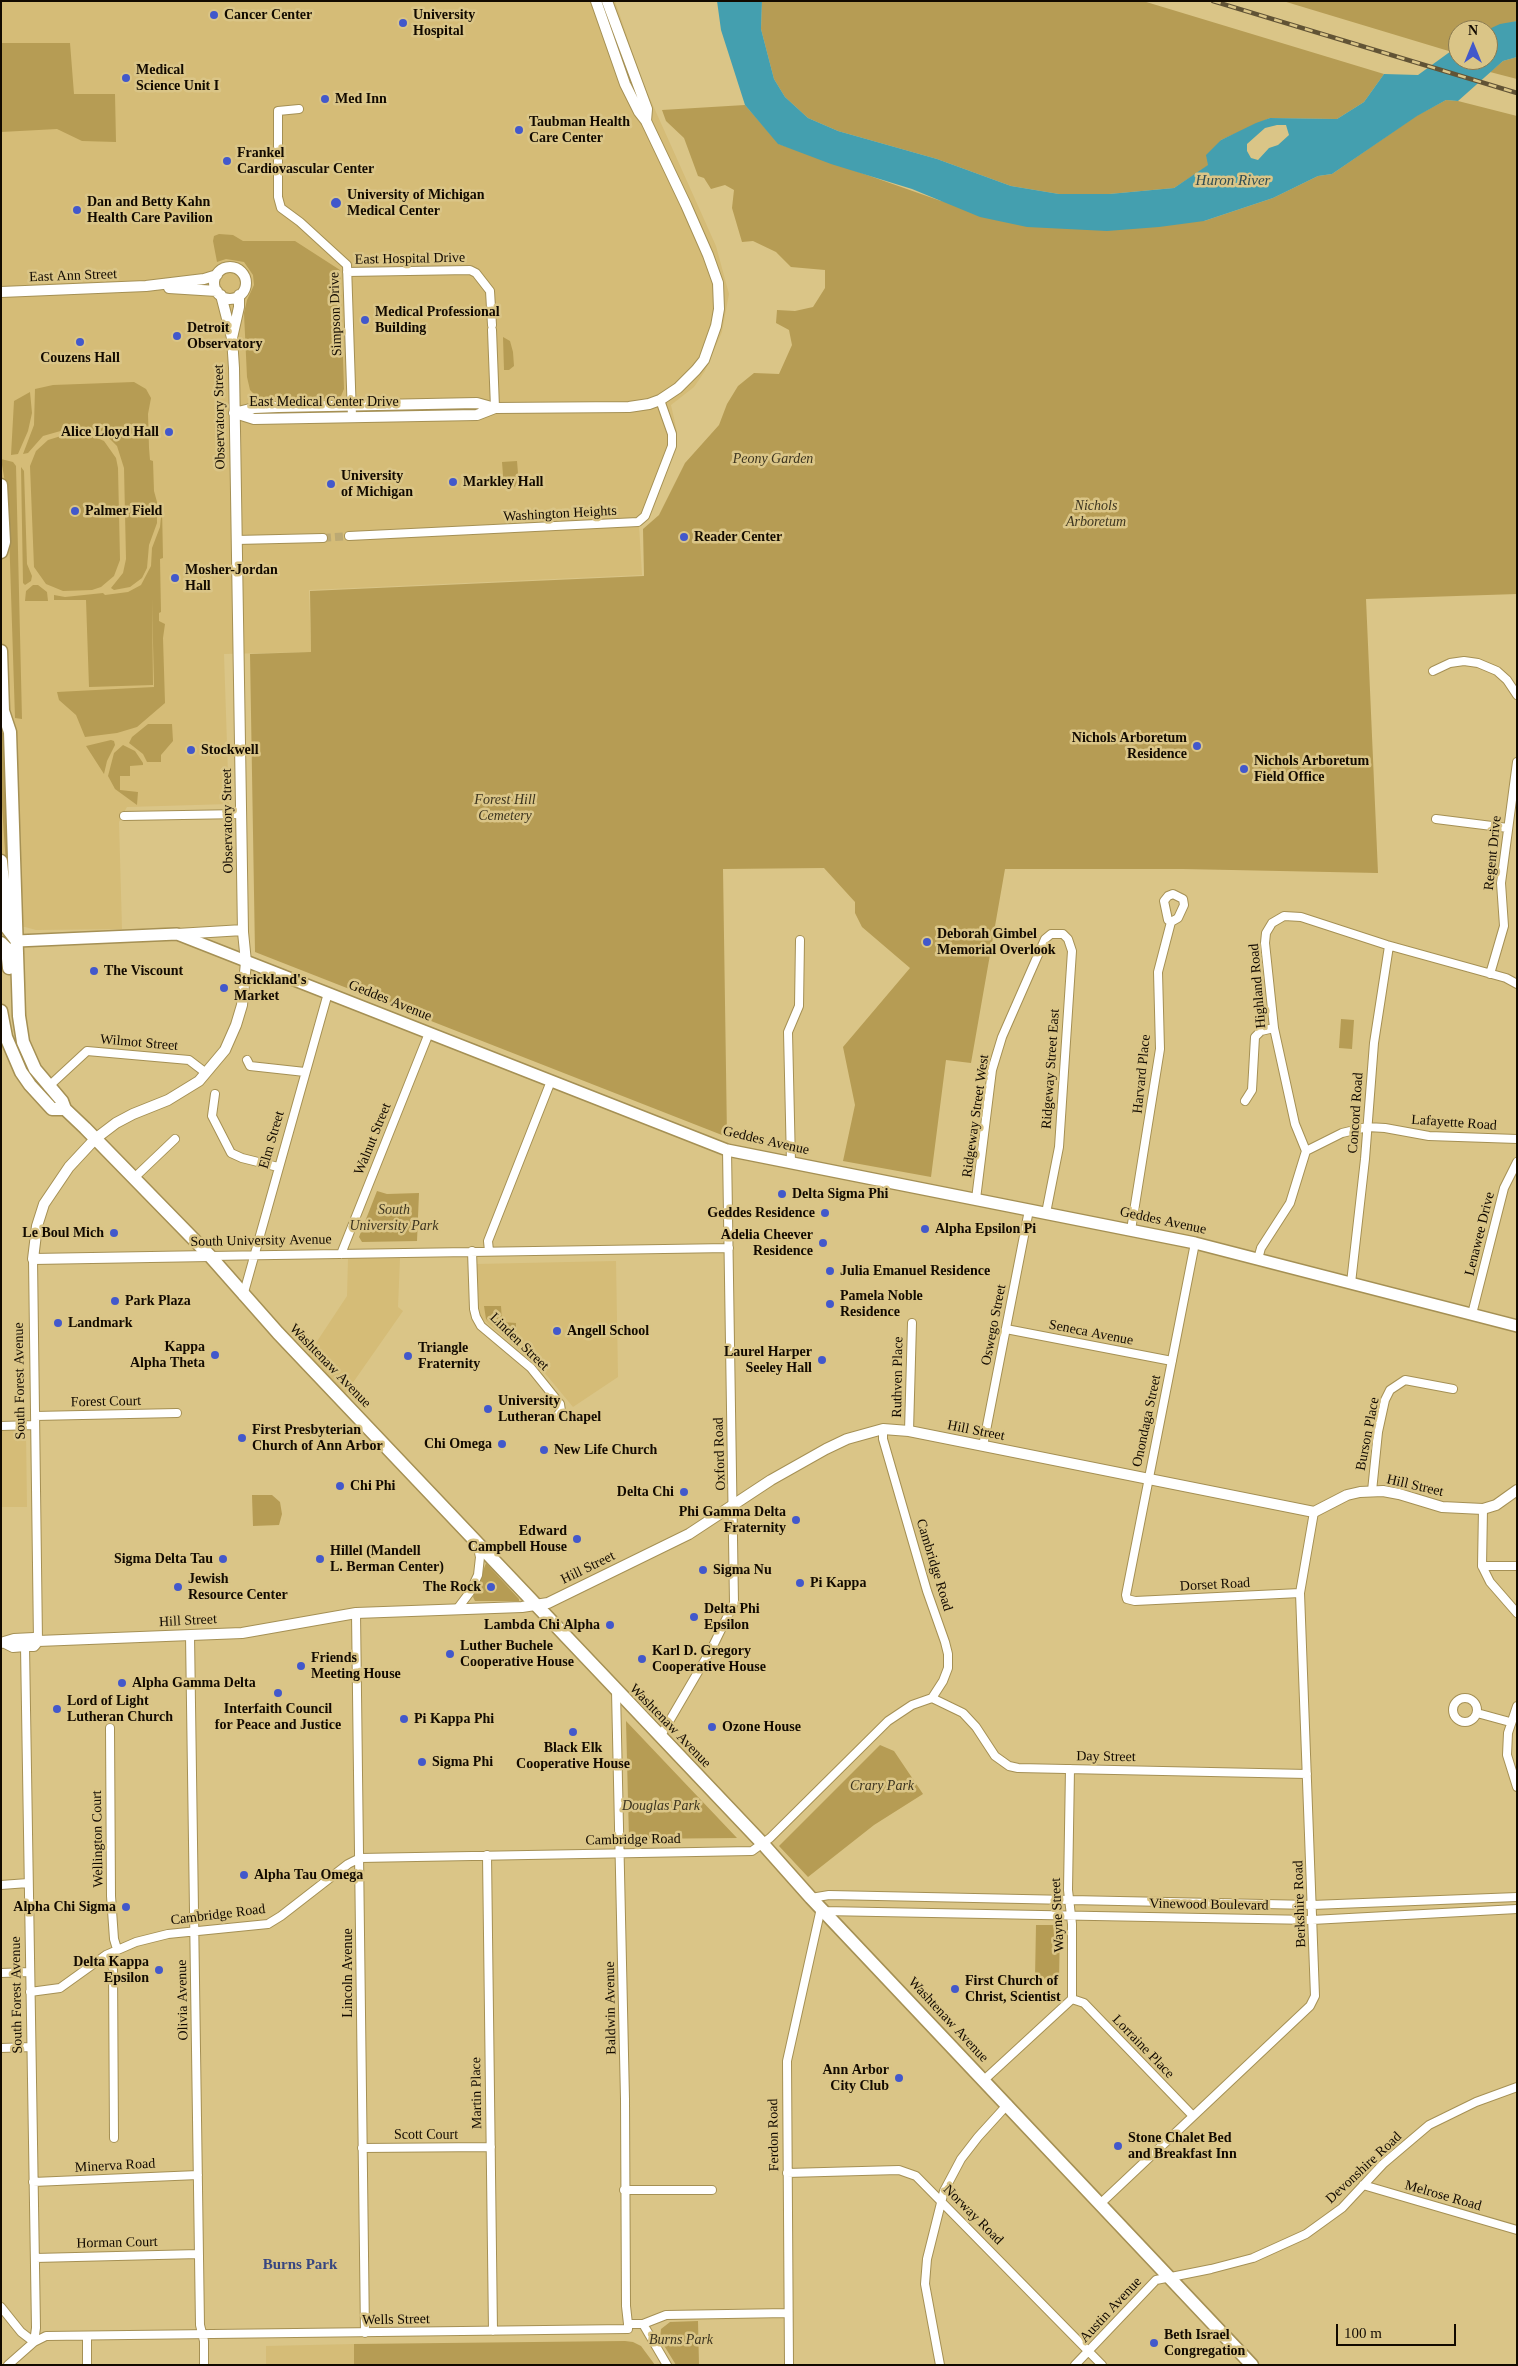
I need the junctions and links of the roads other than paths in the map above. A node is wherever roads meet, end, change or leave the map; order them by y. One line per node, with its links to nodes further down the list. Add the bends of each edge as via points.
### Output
1 (596, 1): 4 (street, via 625,84)
2 (607, 1): 4 (street, via 647,109)
3 (299, 109): 5 (street, Simpson Drive, via 278,112 278,197 281,208 343,259)
4 (646, 121): 12 (street, via 718,283 716,326 704,360 687,380)
5 (347, 272): 13 (street, Simpson Drive); 14 (street, East Hospital Drive, via 476,272 490,291)
6 (217, 275): 7 (street, East Ann Street); 9 (street, via 215,280); 10 (street, via 228,267 241,271 246,283)
7 (146, 286): 8 (street, East Ann Street); 9 (street, East Ann Street)
8 (1, 292)
9 (219, 293): 10 (street, via 229,298); 11 (street, Observatory Street)
10 (239, 295): 11 (street, Observatory Street)
11 (232, 338): 15 (street, Observatory Street)
12 (660, 400): 14 (street, East Medical Center Drive, via 629,407); 18 (street, Washington Heights, via 672,434 672,446 645,516 638,522)
13 (352, 405): 14 (street, East Medical Center Drive, via 477,403); 15 (street, East Medical Center Drive, via 254,408); 16 (street, Simpson Drive)
14 (495, 408): 16 (street, East Medical Center Drive, via 477,415)
15 (234, 413): 16 (street, East Medical Center Drive, via 254,418); 20 (street, Observatory Street)
16 (352, 417)
17 (1, 484): 21 (main road, via 4,542)
18 (349, 536)
19 (323, 538): 20 (street)
20 (236, 540): 27 (street, Observatory Street)
21 (1, 552)
22 (1, 651): 25 (main road, Washtenaw Avenue)
23 (1433, 670): 24 (street, via 1450,663 1478,663 1497,671)
24 (1517, 695)
25 (2, 714): 37 (main road, Washtenaw Avenue, via 10,732)
26 (1517, 762): 30 (street, Regent Drive)
27 (242, 814): 28 (street); 33 (street, Observatory Street)
28 (124, 816)
29 (1436, 819): 30 (street)
30 (1508, 828): 41 (street, Regent Drive, via 1501,883 1504,926)
31 (1, 861): 37 (main road, via 8,930)
32 (1171, 922): 70 (street, Harvard Place, via 1158,972 1160,1049)
33 (243, 930): 35 (street); 40 (street, Observatory Street)
34 (1057, 933): 67 (street, Ridgeway Street West, via 1044,939 1002,1037 992,1070); 69 (street, Ridgeway Street East, via 1068,939 1072,951 1059,1146)
35 (177, 934): 37 (main road, Geddes Avenue); 40 (main road, Geddes Avenue)
36 (800, 940): 64 (street, via 799,1006 788,1032)
37 (16, 941): 38 (street, Geddes Avenue); 45 (main road, Washtenaw Avenue)
38 (1, 942): 45 (main road, via 7,949 10,996)
39 (1389, 946): 41 (street, Highland Road); 46 (street, Highland Road, via 1295,915 1278,919 1268,928 1265,943); 57 (street, Concord Road, via 1374,1043)
40 (246, 962): 43 (main road, Geddes Avenue); 51 (street, Observatory Street, via 242,1005 236,1025 225,1050)
41 (1490, 974): 42 (street, Highland Road)
42 (1517, 984)
43 (328, 993): 47 (main road, Geddes Avenue); 50 (street, Elm Street)
44 (1, 1011): 48 (main road, Washtenaw Avenue)
45 (19, 1016): 53 (main road, Washtenaw Avenue, via 28,1057)
46 (1274, 1028): 55 (street, via 1261,1031 1255,1037 1252,1090); 62 (street, Highland Road, via 1295,1124)
47 (428, 1033): 52 (main road, Geddes Avenue); 75 (street, Walnut Street)
48 (3, 1036): 56 (main road, Washtenaw Avenue, via 30,1086 52,1109)
49 (246, 1060): 50 (street, via 250,1066)
50 (305, 1072): 65 (street, Elm Street)
51 (206, 1073): 53 (street, Wilmot Street, via 189,1060 87,1051); 58 (street, Observatory Street, via 182,1093 133,1114)
52 (551, 1081): 61 (main road, Geddes Avenue); 73 (street, via 488,1241)
53 (48, 1086): 56 (main road, Washtenaw Avenue)
54 (214, 1094): 65 (street, via 212,1116 231,1153)
55 (1245, 1101)
56 (65, 1109): 58 (main road, Washtenaw Avenue)
57 (1366, 1127): 60 (street, Lafayette Road, via 1428,1136); 62 (street, Lafayette Road, via 1342,1133); 80 (street, Concord Road)
58 (95, 1139): 66 (main road, Washtenaw Avenue); 78 (street, South Forest Avenue, via 57,1182 44,1204 37,1226)
59 (175, 1139): 66 (street)
60 (1517, 1139)
61 (727, 1150): 64 (main road, Geddes Avenue); 72 (street, Oxford Road)
62 (1306, 1151): 79 (street, via 1290,1203 1261,1248)
63 (1517, 1162): 82 (street, Lenawee Drive, via 1504,1188)
64 (791, 1163): 67 (main road, Geddes Avenue)
65 (278, 1167): 76 (street, Elm Street)
66 (133, 1179): 77 (main road, Washtenaw Avenue)
67 (976, 1199): 68 (main road, Geddes Avenue)
68 (1029, 1210): 69 (main road, Geddes Avenue); 85 (street, Oswego Street)
69 (1046, 1213): 70 (main road, Geddes Avenue)
70 (1131, 1230): 71 (main road, Geddes Avenue)
71 (1195, 1243): 79 (main road, Geddes Avenue); 86 (street, Onondaga Street)
72 (729, 1248): 73 (street, South University Avenue); 99 (street, Oxford Road)
73 (489, 1250): 74 (street, South University Avenue)
74 (472, 1251): 75 (street, South University Avenue); 89 (street, Linden Street, via 476,1317 486,1331 531,1368 560,1404)
75 (341, 1254): 76 (street, South University Avenue)
76 (254, 1255): 77 (street, South University Avenue); 81 (street, Elm Street)
77 (210, 1256): 78 (street, South University Avenue); 81 (main road, Washtenaw Avenue)
78 (33, 1259): 90 (street, South Forest Avenue)
79 (1258, 1259): 80 (main road, Geddes Avenue)
80 (1352, 1283): 82 (main road, Geddes Avenue)
81 (243, 1296): 102 (main road, Washtenaw Avenue)
82 (1472, 1314): 84 (main road, Geddes Avenue)
83 (912, 1323): 94 (street, Ruthven Place)
84 (1517, 1326)
85 (1006, 1329): 86 (street, Seneca Avenue); 95 (street, Oswego Street)
86 (1172, 1361): 96 (street, Onondaga Street)
87 (1453, 1389): 98 (street, Burson Place, via 1405,1380 1390,1390 1378,1432)
88 (177, 1413): 90 (street, Forest Court)
89 (558, 1415)
90 (35, 1416): 91 (street, South Forest Avenue)
91 (35, 1425): 92 (street); 112 (street, South Forest Avenue)
92 (1, 1426)
93 (883, 1429): 94 (street, Hill Street); 99 (street, Hill Street, via 861,1434 826,1449); 116 (street, Cambridge Road, via 883,1439 926,1591 948,1654 948,1668)
94 (909, 1431): 95 (street, Hill Street)
95 (983, 1446): 96 (street, Hill Street)
96 (1148, 1479): 101 (street, Hill Street); 106 (street, Onondaga Street, via 1126,1591 1127,1599)
97 (1517, 1490): 100 (street, Hill Street, via 1496,1505)
98 (1372, 1491): 100 (street, Hill Street, via 1400,1494 1442,1507); 101 (street, Hill Street, via 1346,1495)
99 (734, 1505): 107 (street, Hill Street, via 689,1534 548,1603); 121 (street, Oxford Road, via 734,1603)
100 (1483, 1509): 103 (street)
101 (1314, 1512): 105 (street, Berkshire Road)
102 (477, 1542): 107 (main road, Washtenaw Avenue); 108 (street, via 480,1558 478,1575)
103 (1482, 1566): 104 (street); 110 (street, via 1490,1582)
104 (1517, 1566)
105 (1300, 1593): 106 (street, Dorset Road); 123 (street, Berkshire Road)
106 (1131, 1601)
107 (535, 1605): 108 (street, Hill Street); 115 (main road, Washtenaw Avenue)
108 (458, 1608): 109 (street, Hill Street)
109 (356, 1613): 111 (street, Hill Street, via 242,1633); 128 (street, Lincoln Avenue)
110 (1517, 1613)
111 (190, 1635): 112 (street, Hill Street); 141 (street, Olivia Avenue)
112 (36, 1640): 113 (street, Hill Street, via 14,1639); 114 (street, Hill Street, via 34,1646)
113 (3, 1643): 114 (street, Hill Street, via 13,1647)
114 (25, 1646): 129 (street, South Forest Avenue)
115 (616, 1691): 121 (main road, Washtenaw Avenue); 126 (street, Baldwin Avenue)
116 (932, 1698): 122 (street, Day Street, via 963,1713 995,1756 1009,1766); 125 (street, Cambridge Road, via 912,1705 888,1721)
117 (1517, 1706): 119 (street)
118 (1476, 1713): 119 (street)
119 (1510, 1722): 124 (street, via 1507,1755)
120 (110, 1728): 142 (street, Wellington Court, via 111,1896)
121 (660, 1737): 125 (main road, Washtenaw Avenue)
122 (1070, 1769): 123 (street, Day Street); 134 (street, Wayne Street)
123 (1308, 1774): 135 (street, Berkshire Road)
124 (1517, 1787)
125 (763, 1844): 126 (street, Cambridge Road, via 752,1851); 133 (main road, Washtenaw Avenue)
126 (620, 1852): 127 (street, Cambridge Road); 161 (street, Baldwin Avenue)
127 (487, 1855): 128 (street, Cambridge Road); 155 (street, Martin Place)
128 (360, 1858): 141 (street, Cambridge Road, via 268,1924); 156 (street, Lincoln Avenue)
129 (28, 1883): 130 (street); 144 (street, South Forest Avenue)
130 (1, 1885)
131 (901, 1896): 133 (street, Vinewood Boulevard, via 828,1895); 134 (street, Vinewood Boulevard); 138 (street)
132 (1517, 1897): 135 (street, Vinewood Boulevard)
133 (811, 1898): 136 (main road, Washtenaw Avenue)
134 (1069, 1900): 135 (street, Vinewood Boulevard); 139 (street, Wayne Street)
135 (1312, 1905): 140 (street, Berkshire Road)
136 (822, 1909): 138 (street, Vinewood Boulevard); 150 (main road, Washtenaw Avenue); 157 (street, Ferdon Road, via 788,2052)
137 (1517, 1909): 140 (street, Vinewood Boulevard)
138 (900, 1911): 139 (street, Vinewood Boulevard)
139 (1071, 1915): 140 (street, Vinewood Boulevard); 147 (street, Wayne Street)
140 (1312, 1920): 153 (street, Berkshire Road, via 1314,2001)
141 (195, 1932): 142 (street, Cambridge Road, via 155,1936); 158 (street, Olivia Avenue)
142 (117, 1949): 143 (street, Cambridge Road)
143 (106, 1955): 146 (street, Cambridge Road, via 60,1988); 154 (street, via 113,1968)
144 (30, 1972): 145 (street); 146 (street, South Forest Avenue)
145 (1, 1973)
146 (30, 1992): 148 (street, South Forest Avenue)
147 (1072, 1999): 150 (street); 153 (street, Lorraine Place, via 1084,2003)
148 (31, 2047): 149 (street); 159 (street, South Forest Avenue)
149 (1, 2048)
150 (984, 2080): 152 (main road, Washtenaw Avenue)
151 (1517, 2087): 160 (street, Devonshire Road, via 1429,2125)
152 (1008, 2104): 163 (street, via 961,2159); 164 (main road, Washtenaw Avenue)
153 (1193, 2116): 164 (street, Berkshire Road)
154 (114, 2138)
155 (491, 2147): 156 (street, Scott Court); 173 (street, Martin Place)
156 (362, 2148): 175 (street, Lincoln Avenue)
157 (787, 2173): 163 (street, Norway Road, via 899,2170 919,2179); 170 (street, Ferdon Road)
158 (198, 2175): 159 (street, Minerva Road); 166 (street, Olivia Avenue)
159 (34, 2182): 167 (street, South Forest Avenue)
160 (1363, 2185): 165 (street, Melrose Road); 168 (street, Devonshire Road, via 1342,2208 1306,2234 1253,2258 1211,2270)
161 (624, 2190): 162 (street); 171 (street, Baldwin Avenue)
162 (712, 2190)
163 (941, 2200): 178 (street, Norway Road); 184 (street, via 927,2258 925,2284)
164 (1100, 2204): 168 (main road, Washtenaw Avenue)
165 (1517, 2230)
166 (199, 2254): 167 (street, Horman Court); 174 (street, Olivia Avenue)
167 (35, 2258): 177 (street, South Forest Avenue)
168 (1168, 2277): 178 (street, Austin Avenue, via 1156,2280); 187 (main road, Washtenaw Avenue)
169 (1, 2307): 177 (street, via 21,2332)
170 (788, 2313): 172 (street, Wells Street, via 672,2315); 183 (street, Ferdon Road)
171 (628, 2324): 172 (street, Wells Street); 173 (street, Wells Street, via 628,2329)
172 (643, 2324): 182 (street)
173 (493, 2331): 175 (street, Wells Street)
174 (202, 2333): 175 (street, Wells Street); 176 (street, Wells Street); 181 (street, Olivia Avenue)
175 (366, 2333)
176 (87, 2336): 177 (street, Wells Street, via 46,2336); 180 (street)
177 (34, 2342): 179 (street, Wells Street)
178 (1089, 2352): 185 (street, Austin Avenue); 186 (street, Norway Road)
179 (8, 2365)
180 (87, 2365)
181 (204, 2365)
182 (667, 2365)
183 (789, 2365)
184 (940, 2365)
185 (1075, 2365)
186 (1102, 2365)
187 (1252, 2365)

